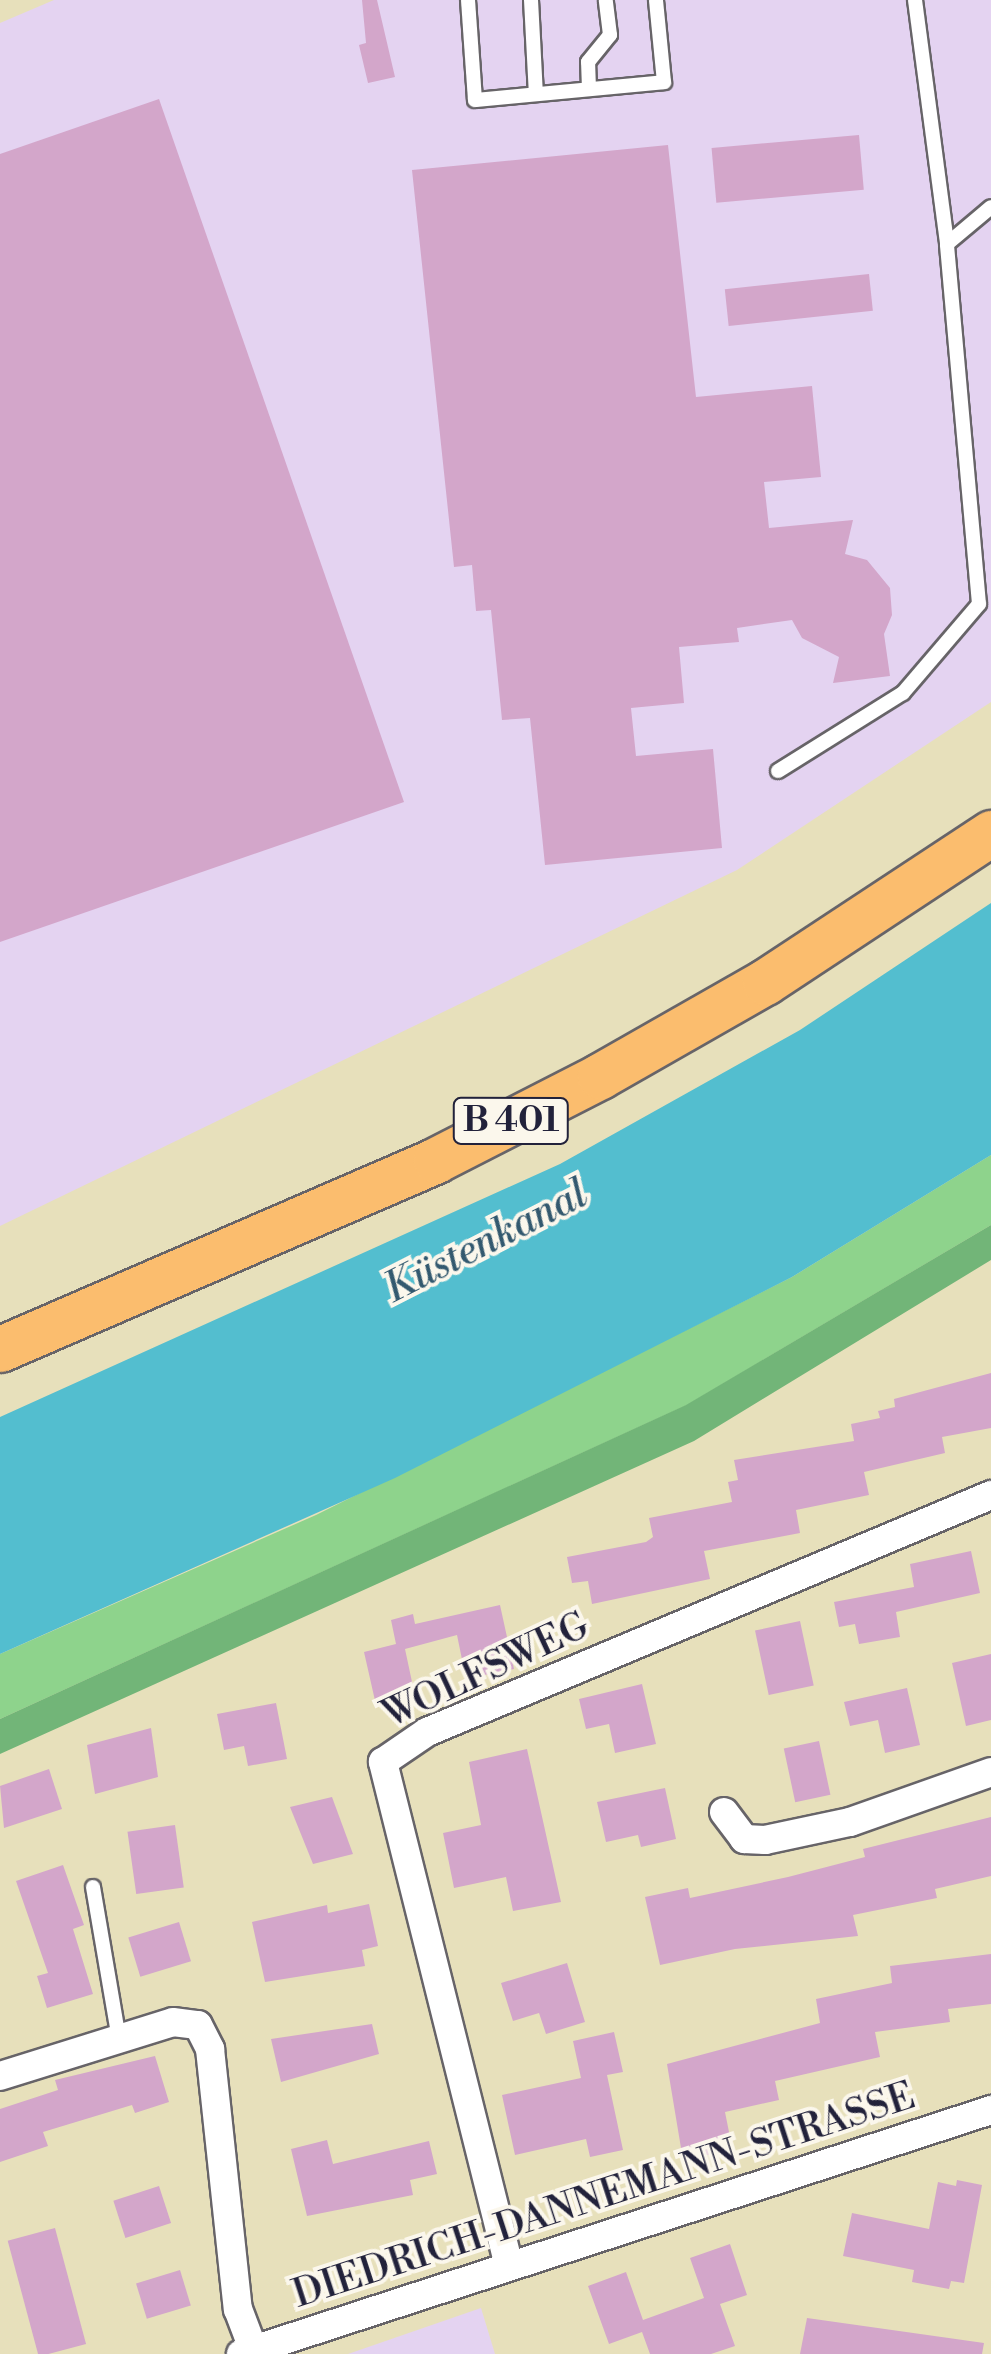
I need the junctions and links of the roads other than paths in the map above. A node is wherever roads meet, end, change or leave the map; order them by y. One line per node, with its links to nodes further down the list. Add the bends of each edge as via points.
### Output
1 (468, 0): 7 (lane, via 474,100)
2 (531, 0): 7 (lane)
3 (606, 0): 6 (lane, via 610,35 588,62)
4 (656, 0): 6 (lane, via 664,82)
5 (915, 0): 9 (lane)
6 (589, 89): 7 (lane)
7 (536, 94)
8 (991, 208): 9 (lane)
9 (948, 244): 10 (lane, via 980,604 903,693)
10 (778, 771)
11 (991, 833): 12 (main road, B 401, via 765,982 600,1076 331,1207)
12 (0, 1349)
13 (991, 1495): 20 (street, WOLFSWEG, via 427,1732 383,1762)
14 (991, 1772): 15 (street, via 850,1822 765,1840 744,1839)
15 (724, 1812)
16 (93, 1888): 17 (lane)
17 (119, 2039): 18 (street); 21 (street, via 172,2022 198,2025 210,2049 238,2309)
18 (0, 2076)
19 (991, 2110): 20 (street, DIEDRICH-DANNEMANN-STRASSE)
20 (509, 2266): 21 (street, DIEDRICH-DANNEMANN-STRASSE)
21 (250, 2353)

